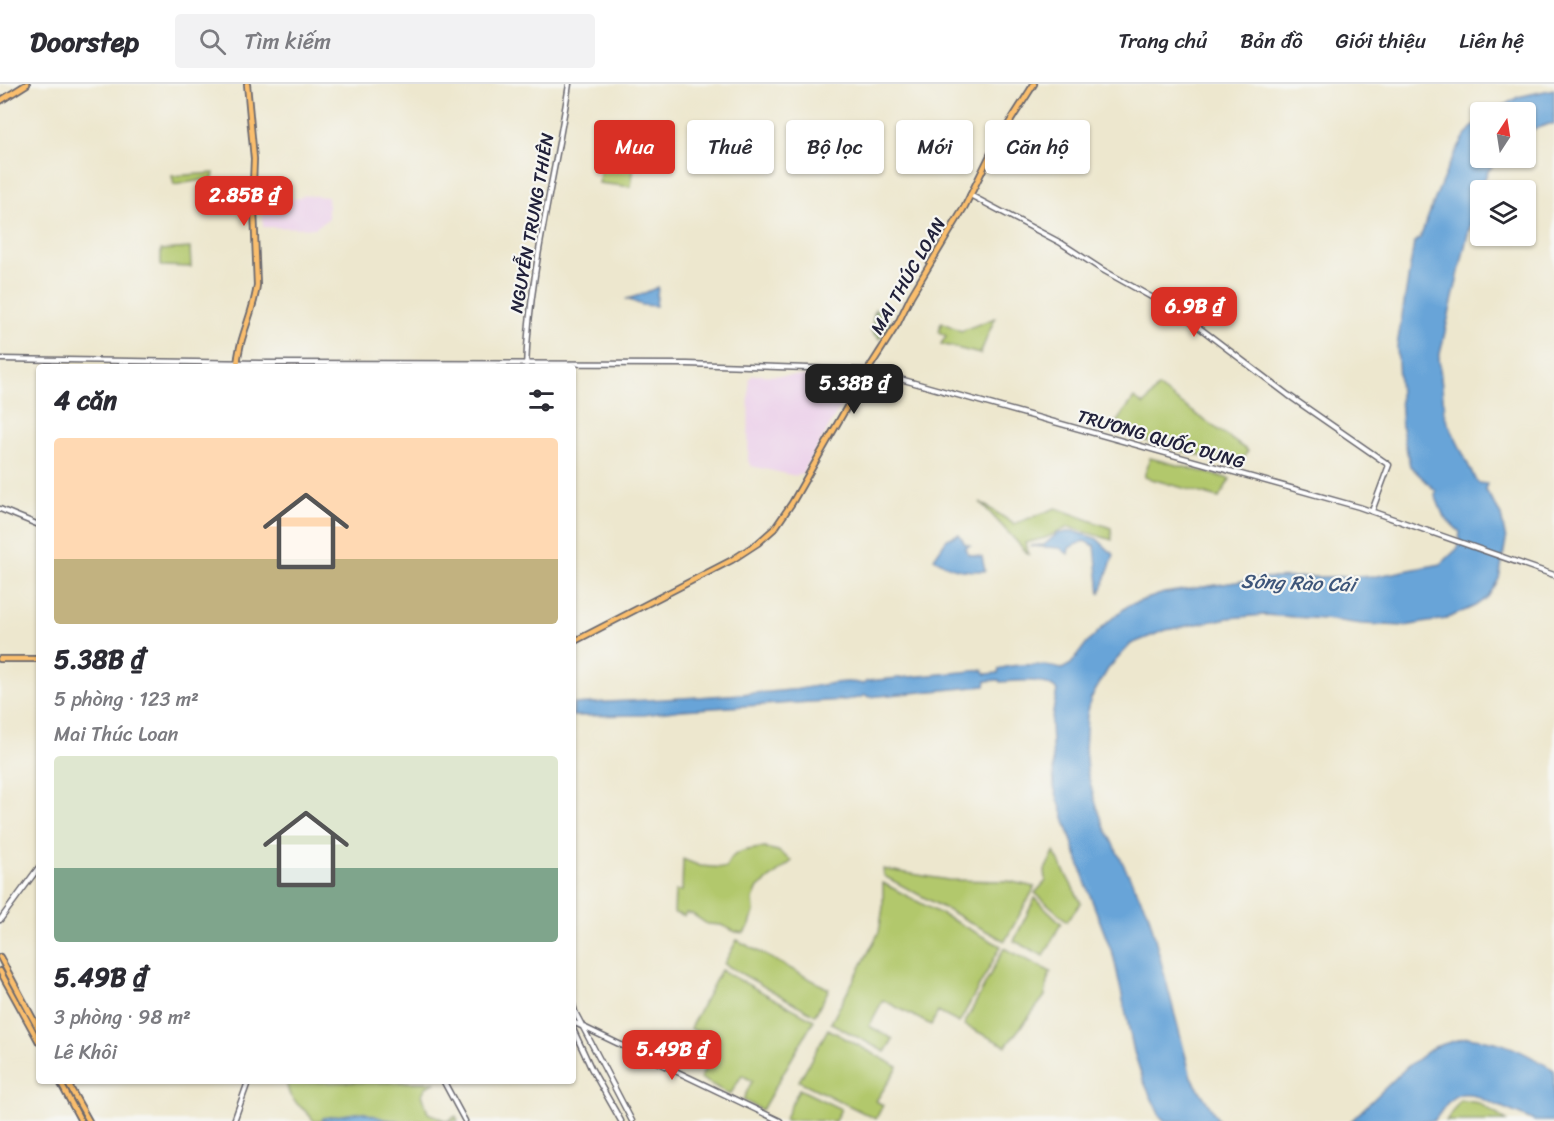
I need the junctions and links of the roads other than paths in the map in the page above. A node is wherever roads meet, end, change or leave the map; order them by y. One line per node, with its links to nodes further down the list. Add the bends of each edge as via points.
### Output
1 (27, 84): 5 (main road)
2 (247, 84): 9 (main road, via 254,159 257,285)
3 (569, 84): 10 (street, NGUYỄN TRUNG THIÊN, via 542,229)
4 (1034, 84): 6 (main road, MAI THÚC LOAN, via 994,147)
5 (0, 101)
6 (970, 195): 12 (main road, MAI THÚC LOAN); 14 (street, via 1180,313 1389,465)
7 (0, 359): 8 (street, TRƯƠNG QUỐC DỤNG)
8 (198, 364)
9 (237, 364)
10 (526, 364)
11 (576, 365): 12 (street, TRƯƠNG QUỐC DỤNG, via 687,364)
12 (868, 370): 14 (street, TRƯƠNG QUỐC DỤNG); 17 (main road, MAI THÚC LOAN, via 775,528 732,560)
13 (0, 509): 15 (street)
14 (1372, 511): 16 (street, TRƯƠNG QUỐC DỤNG)
15 (36, 524)
16 (1554, 575)
17 (576, 640)
18 (0, 658): 19 (main road)
19 (36, 659)
20 (36, 871): 21 (street)
21 (0, 920)
22 (0, 957): 26 (main road)
23 (0, 971): 29 (main road)
24 (576, 1012): 27 (street)
25 (576, 1023): 27 (street)
26 (36, 1024)
27 (582, 1026): 39 (street); 40 (street)
28 (576, 1036): 38 (street)
29 (36, 1037)
30 (61, 1084): 34 (main road)
31 (68, 1084): 35 (main road)
32 (247, 1084): 36 (street)
33 (445, 1084): 37 (street)
34 (81, 1121)
35 (88, 1121)
36 (234, 1121)
37 (465, 1121)
38 (621, 1121)
39 (632, 1121)
40 (780, 1121)

